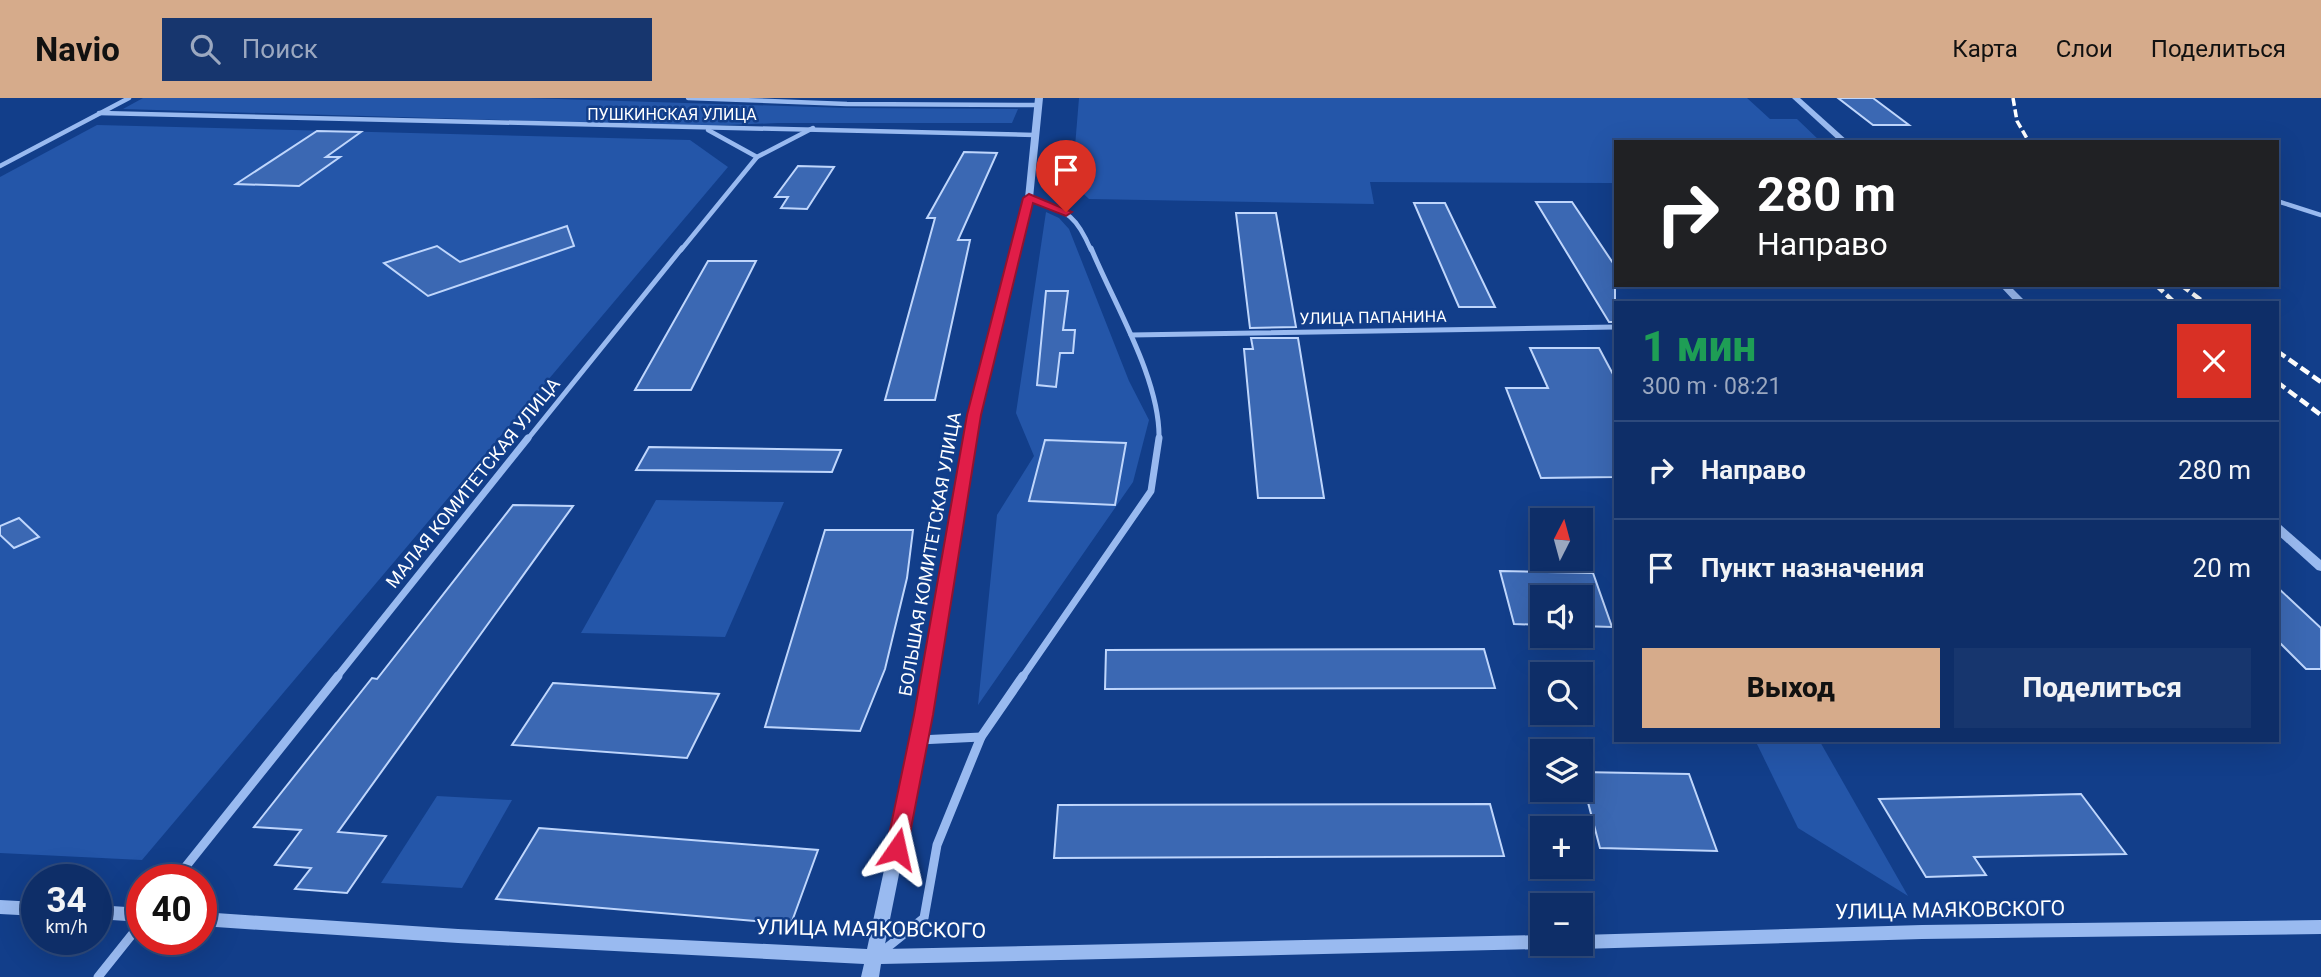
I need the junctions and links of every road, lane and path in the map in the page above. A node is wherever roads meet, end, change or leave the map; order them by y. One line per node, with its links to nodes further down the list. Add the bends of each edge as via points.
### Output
1 (129, 98): 5 (street)
2 (688, 98): 4 (street, ПУШКИНСКАЯ УЛИЦА, via 847,104)
3 (1796, 98): 9 (street)
4 (1039, 101): 8 (street, БОЛЬШАЯ КОМИТЕТСКАЯ УЛИЦА)
5 (99, 113): 7 (street, ПУШКИНСКАЯ УЛИЦА); 11 (street)
6 (813, 128): 7 (street, ПУШКИНСКАЯ УЛИЦА); 8 (street, ПУШКИНСКАЯ УЛИЦА); 10 (street, МАЛАЯ КОМИТЕТСКАЯ УЛИЦА)
7 (708, 129): 10 (street)
8 (1034, 135): 12 (street, БОЛЬШАЯ КОМИТЕТСКАЯ УЛИЦА)
9 (1843, 140)
10 (757, 157): 23 (street, МАЛАЯ КОМИТЕТСКАЯ УЛИЦА)
11 (0, 166)
12 (1029, 198): 18 (street, via 1066,212 1081,225); 22 (street, БОЛЬШАЯ КОМИТЕТСКАЯ УЛИЦА, via 974,415)
13 (2279, 202): 14 (street)
14 (2321, 215)
15 (2005, 287): 16 (street)
16 (2020, 301)
17 (1614, 327): 18 (street, УЛИЦА ПАПАНИНА)
18 (1131, 335): 21 (street, via 1160,416 1151,491)
19 (2279, 530): 20 (street)
20 (2321, 567)
21 (981, 737): 22 (street); 31 (street, via 937,845 924,918)
22 (919, 740): 31 (street, БОЛЬШАЯ КОМИТЕТСКАЯ УЛИЦА)
23 (188, 864)
24 (0, 907): 25 (street)
25 (21, 908)
26 (217, 920): 31 (street, УЛИЦА МАЯКОВСКОГО)
27 (2321, 927): 30 (street, УЛИЦА МАЯКОВСКОГО)
28 (126, 942): 32 (street)
29 (1530, 942): 31 (street, УЛИЦА МАЯКОВСКОГО)
30 (1593, 942)
31 (875, 957): 33 (street, БОЛЬШАЯ КОМИТЕТСКАЯ УЛИЦА)
32 (98, 977)
33 (870, 977)

